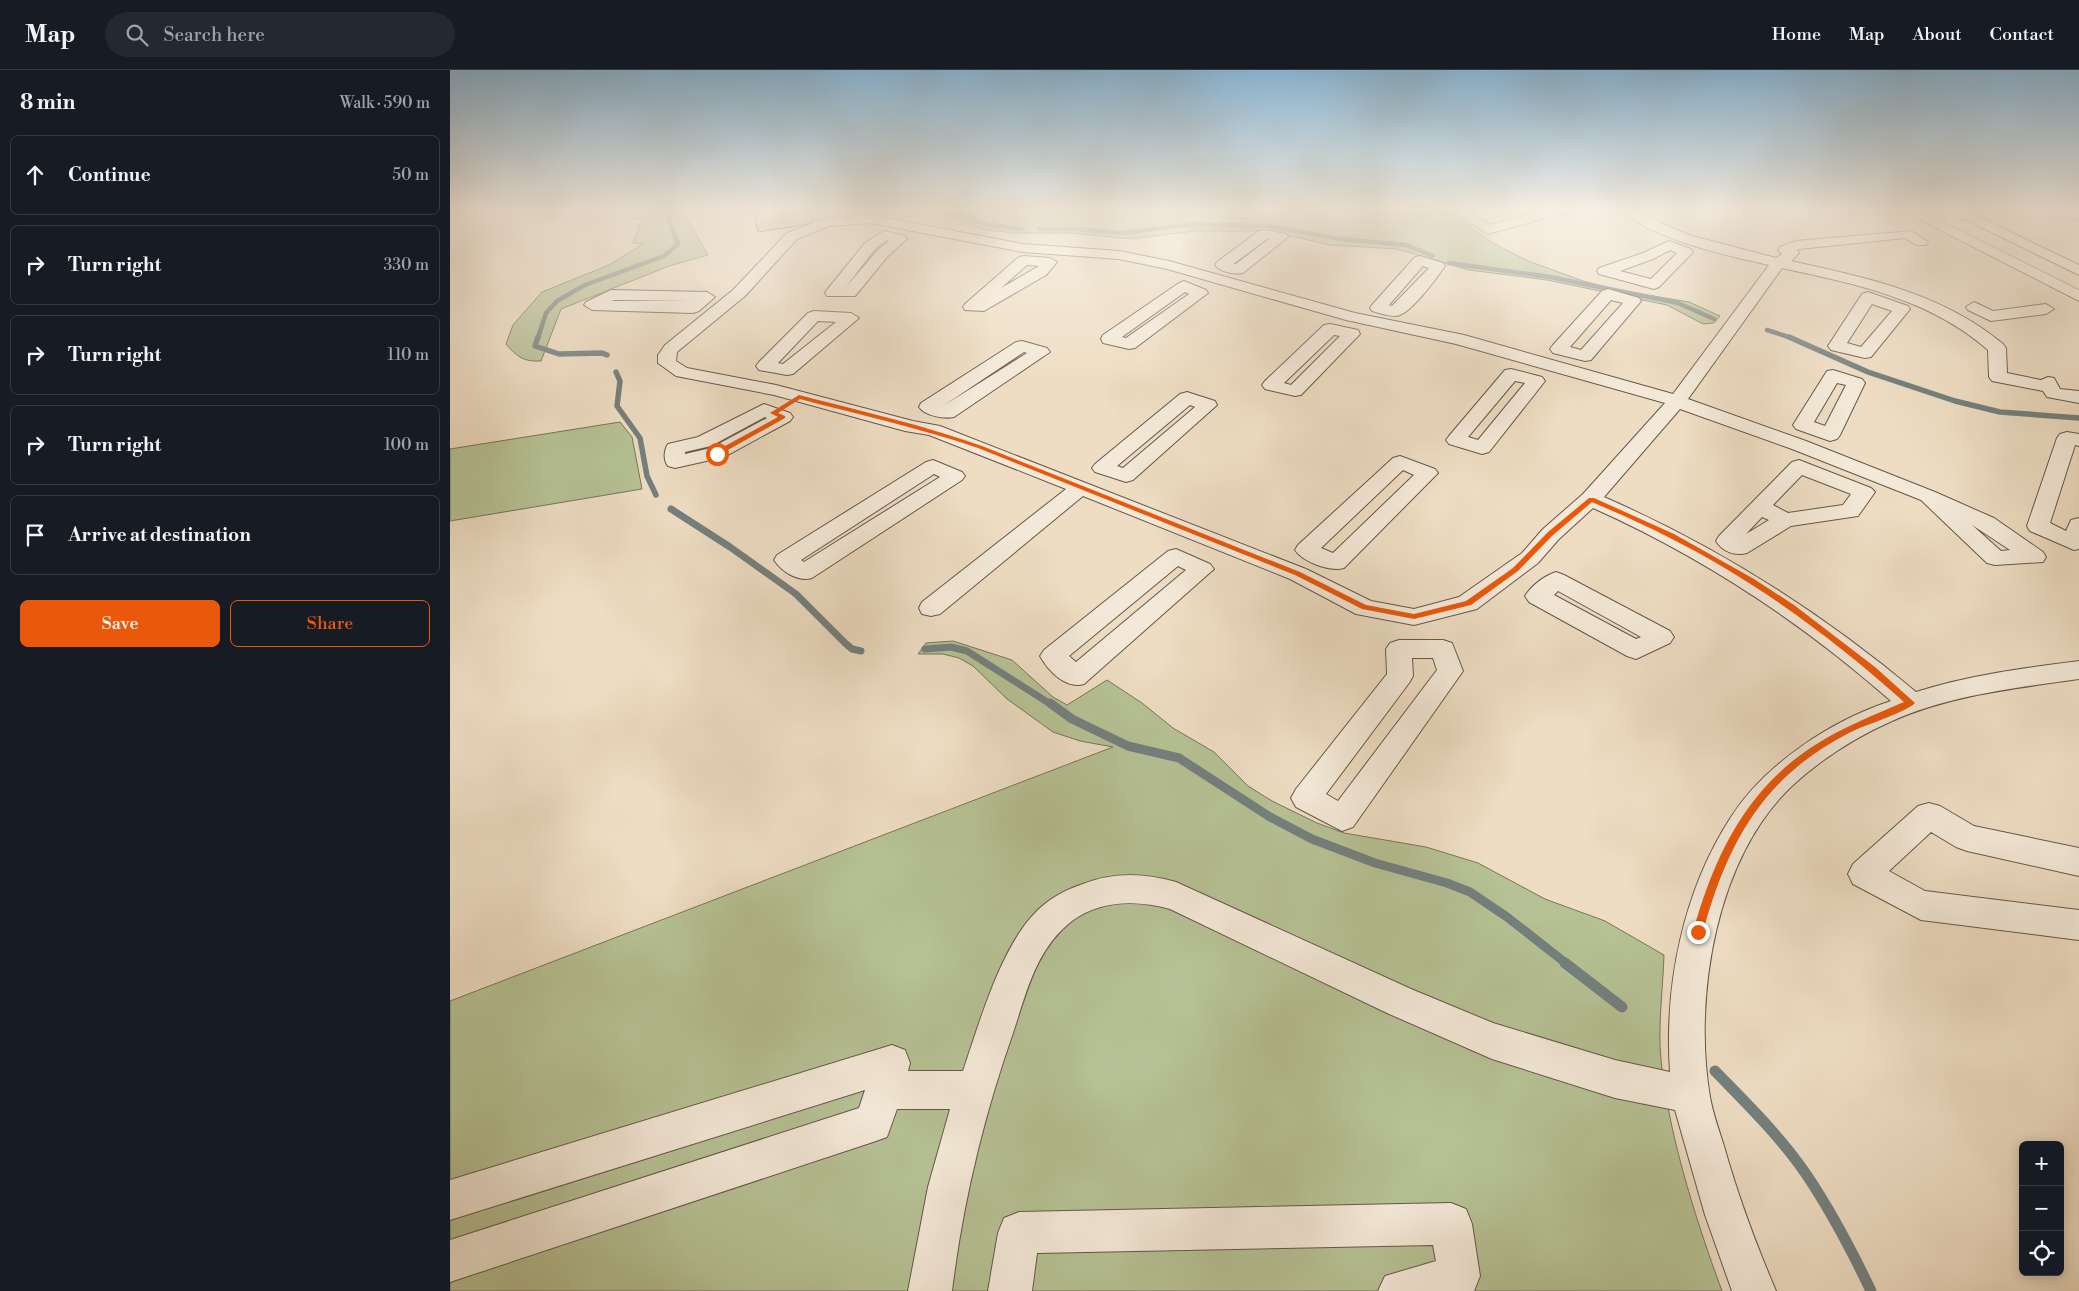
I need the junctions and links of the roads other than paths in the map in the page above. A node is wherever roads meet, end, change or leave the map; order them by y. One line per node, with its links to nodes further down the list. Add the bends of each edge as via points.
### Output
1 (762, 266): 13 (street)
2 (1165, 266): 9 (street)
3 (1619, 266): 4 (street, via 1604,271 1654,284)
4 (1672, 266)
5 (1779, 266): 26 (street)
6 (1809, 266): 15 (street, via 1891,298)
7 (2019, 266): 11 (main road)
8 (1229, 268): 9 (street)
9 (1212, 277): 10 (street); 17 (street, via 1346,324 1381,315)
10 (1191, 290): 10 (street, via 1200,293 1129,344 1109,339 1184,286)
11 (2079, 296)
12 (700, 302): 12 (street, via 693,308 592,305 611,295 708,297); 13 (street)
13 (726, 304): 21 (street, via 676,343 667,354 667,363 682,372)
14 (1982, 312): 15 (street)
15 (1952, 315): 23 (street, via 1998,348 1998,377)
16 (1573, 353): 18 (street)
17 (1538, 362): 18 (street); 20 (street)
18 (1561, 367): 26 (street)
19 (776, 368): 21 (street)
20 (1525, 378)
21 (752, 385): 24 (street)
22 (2079, 386): 23 (street, via 2048,382)
23 (2050, 387): 25 (street, via 2053,393)
24 (799, 397): 28 (street); 29 (street)
25 (2079, 398)
26 (1677, 401): 32 (street); 39 (street)
27 (937, 410): 27 (street, via 928,407 1022,346 1041,352 947,413); 29 (street)
28 (773, 413): 28 (street, via 783,417 717,454 675,462 675,448 704,442 764,410)
29 (912, 427): 33 (street, via 933,430)
30 (1816, 429): 32 (street)
31 (2079, 440): 43 (street, via 2067,438 2038,526)
32 (1799, 445): 34 (street)
33 (980, 447): 35 (street); 38 (street)
34 (1846, 464): 37 (street); 43 (street, via 1967,513 2019,544)
35 (945, 471): 35 (street, via 933,466 786,560 804,573 955,476)
36 (1114, 472): 36 (street, via 1102,468 1187,398 1208,405 1126,476); 38 (street)
37 (1830, 478): 40 (street, via 1799,466); 41 (street, via 1864,492 1850,510)
38 (1084, 489): 44 (street); 50 (street)
39 (1591, 499): 47 (street); 54 (street, via 1671,535 1752,581 1832,637)
40 (1759, 507): 41 (street); 41 (street, via 1727,541 1739,548)
41 (1785, 520)
42 (2079, 525): 43 (street, via 2074,543)
43 (2058, 536)
44 (1208, 539): 46 (street); 48 (street)
45 (1320, 556): 45 (street, via 1306,550 1400,462 1428,473 1336,562); 48 (street)
46 (1189, 562): 46 (street, via 1176,556 1053,656 1075,678 1202,568)
47 (1515, 570): 49 (street); 51 (street, via 1468,603)
48 (1298, 574): 51 (street, via 1365,608)
49 (1546, 588)
50 (931, 608)
51 (1414, 617): 52 (street)
52 (1420, 649): 52 (street, via 1399,649 1400,676 1306,798 1342,818 1450,671 1442,649)
53 (2079, 670): 54 (street, via 1992,682)
54 (1911, 703): 59 (street, via 1847,730 1790,768 1766,791 1725,852 1702,915 1690,980)
55 (2079, 862): 56 (street, via 1967,838 1929,815 1864,874 1921,905)
56 (2079, 925)
57 (884, 1090): 58 (street); 60 (street, via 892,1063); 61 (street, via 873,1123)
58 (974, 1090): 59 (street, via 1015,975 1035,938 1048,923 1080,900 1118,888 1138,887 1176,896 1492,1041 1615,1079); 62 (street, via 945,1194)
59 (1691, 1095): 65 (street, via 1711,1173)
60 (450, 1200)
61 (450, 1261)
62 (930, 1291)
63 (1010, 1291): 64 (street, via 1019,1233 1451,1224 1459,1276)
64 (1400, 1291)
65 (1754, 1291)

